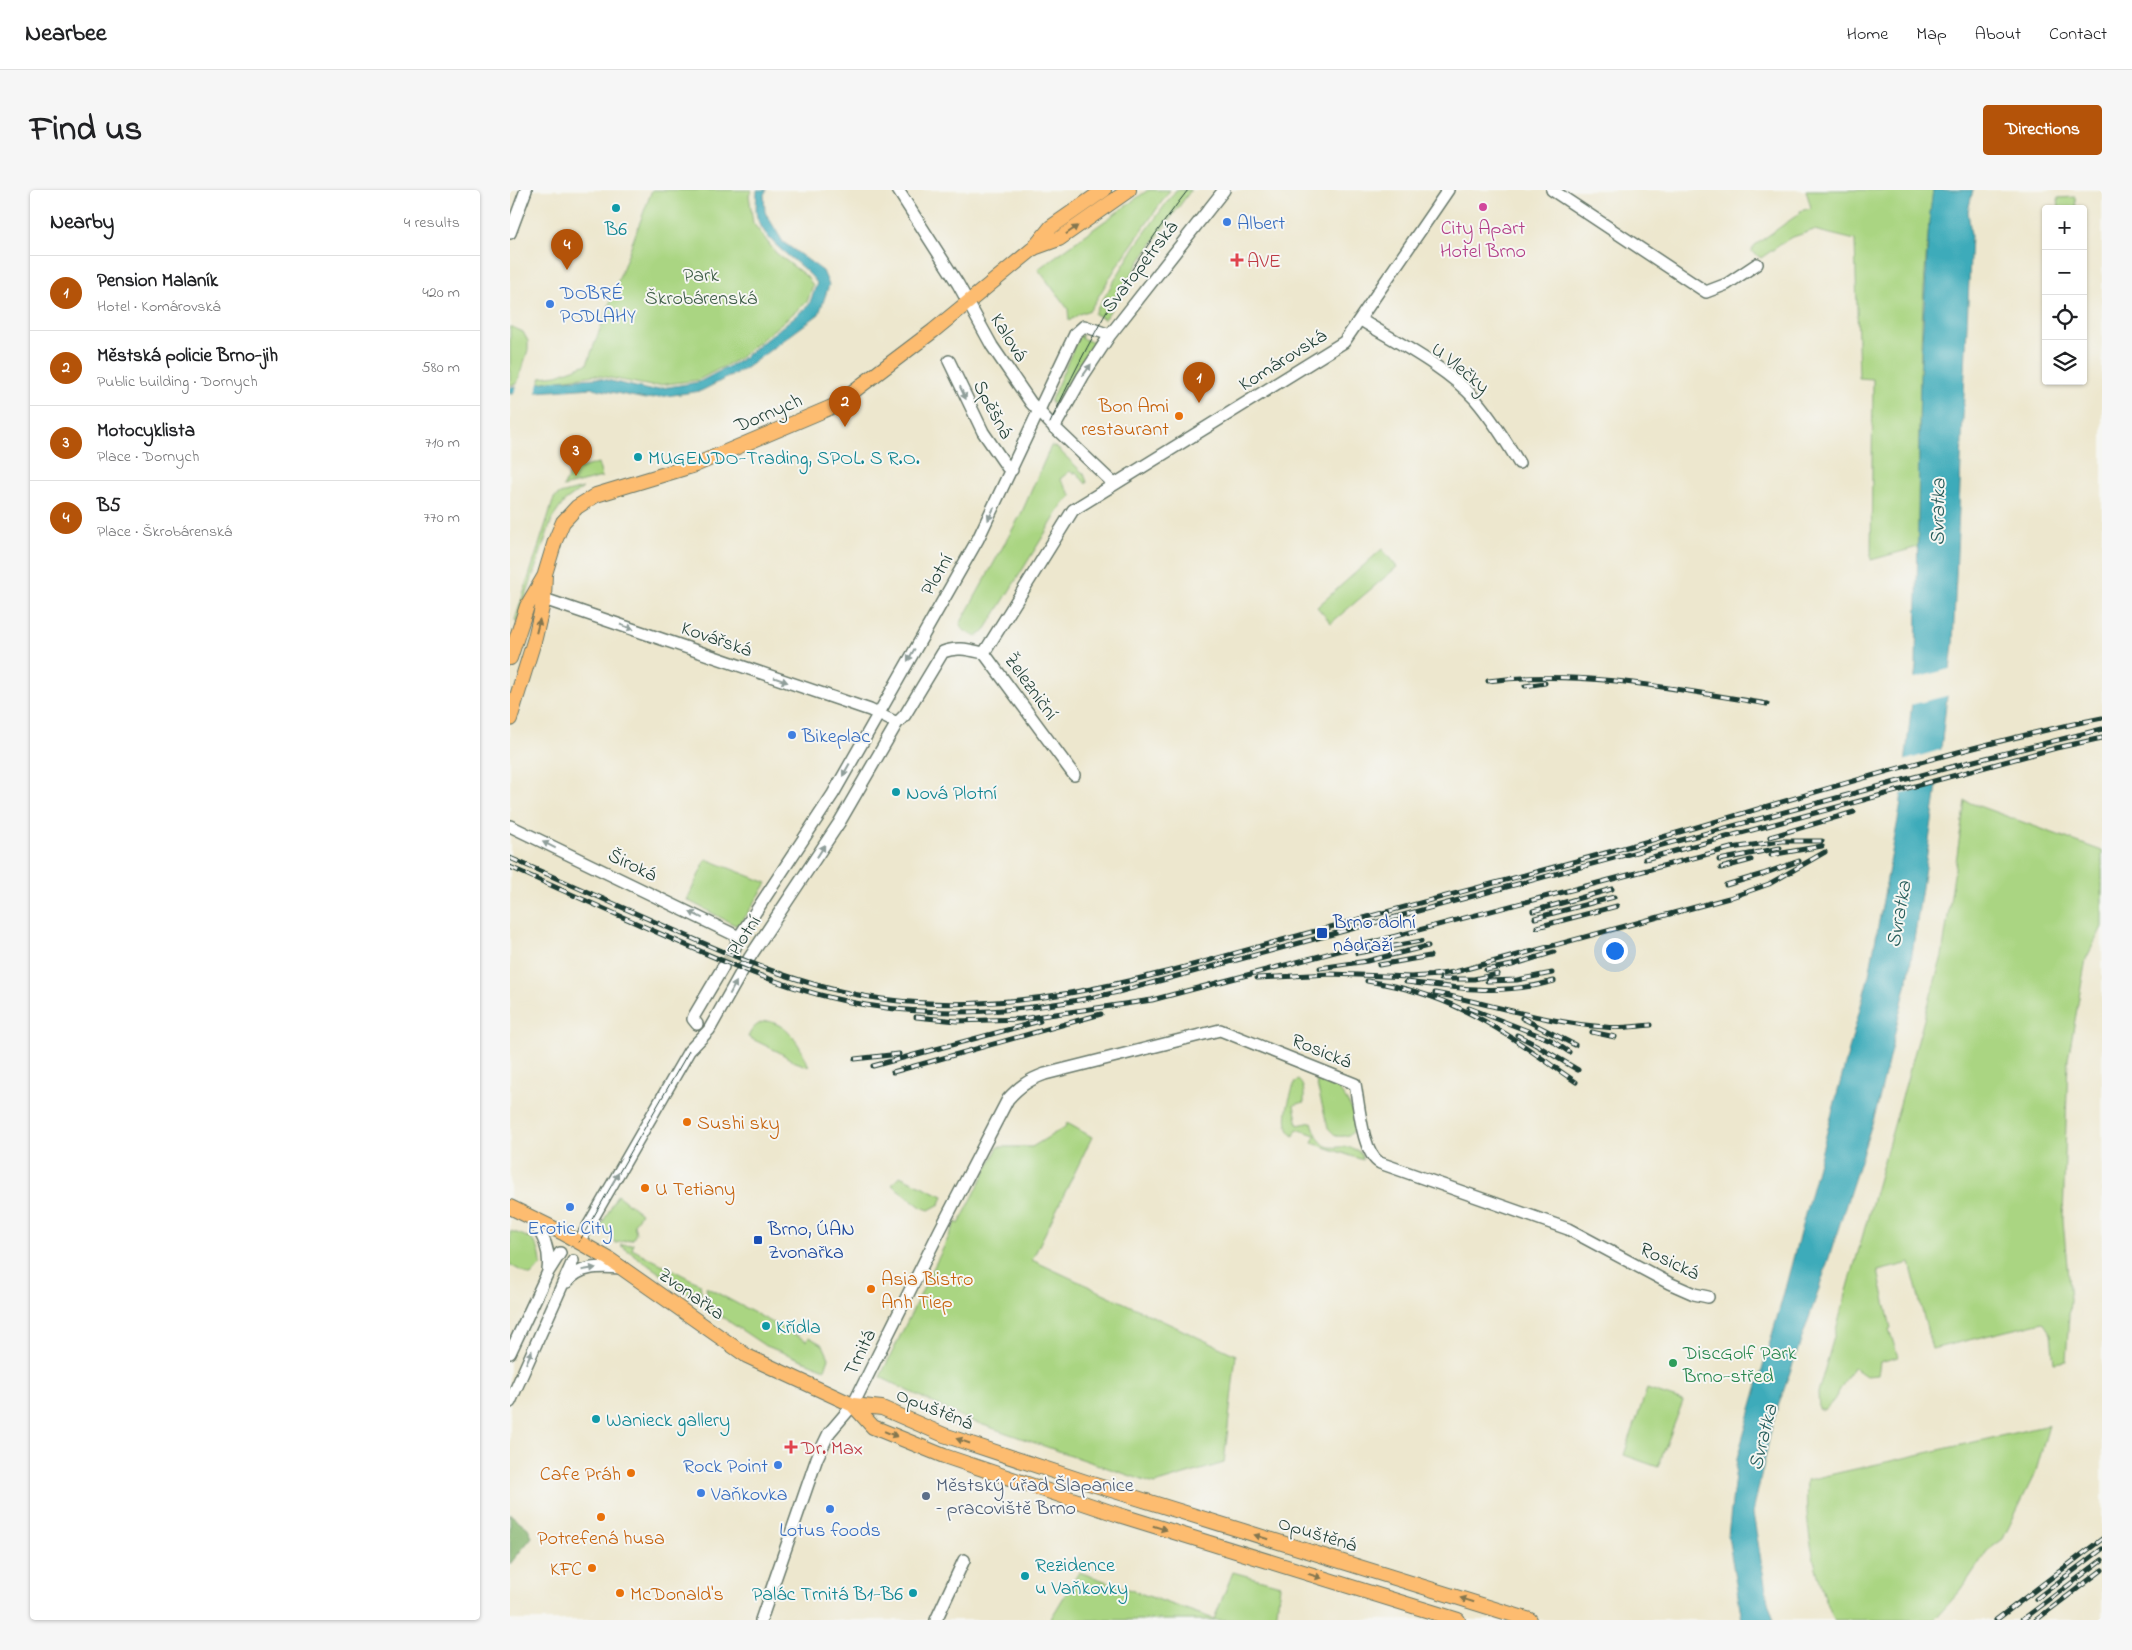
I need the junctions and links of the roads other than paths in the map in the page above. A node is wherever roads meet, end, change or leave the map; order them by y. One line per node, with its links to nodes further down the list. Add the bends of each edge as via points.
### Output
1 (526, 190): 8 (street)
2 (898, 190): 11 (street, Kalová)
3 (1104, 190): 9 (main road, Dornych, via 1051,227)
4 (1129, 190): 9 (main road, one-way to 4, via 1060,239)
5 (1224, 190): 13 (street, Svatopetrská)
6 (1448, 190): 12 (street, Komárovská)
7 (1552, 190): 10 (street, via 1706,292 1727,284)
8 (510, 233)
9 (1034, 248): 11 (main road, Dornych)
10 (1757, 264)
11 (968, 302): 15 (street, Kalová, via 992,346); 20 (main road, Dornych, via 834,406 677,472 601,494 582,503 560,527)
12 (1361, 320): 17 (street, U Vlečky, via 1445,373 1474,398 1498,428); 19 (street, Komárovská, via 1344,342)
13 (1110, 335): 15 (street, Svatopetrská, via 1086,326 1078,330); 16 (street, one-way to 13)
14 (949, 361): 18 (street, Spěšná, one-way to 18, via 978,424 1007,468)
15 (1039, 413): 16 (street, Kalová); 18 (street, Svatopetrská)
16 (1054, 428): 19 (street, Kalová)
17 (1519, 463)
18 (1012, 470): 25 (street, Plotní, one-way to 25, via 985,526)
19 (1114, 484): 23 (street, Komárovská, via 1068,516)
20 (545, 574): 21 (main road, Dornych); 24 (main road, Dornych, via 527,606)
21 (544, 599): 25 (street, Kovářská, one-way to 25); 26 (main road, Dornych, one-way to 21)
22 (944, 652): 23 (street, Železniční, via 964,649); 27 (street, Plotní)
23 (984, 653): 28 (street, Železniční)
24 (510, 658)
25 (878, 713): 27 (street, Kovářská); 30 (street, Plotní, one-way to 30, via 813,826)
26 (510, 719)
27 (897, 723): 37 (street, Plotní, one-way to 27, via 689,1051 709,1030 750,957 825,844)
28 (1074, 775)
29 (510, 826): 30 (street, Široká, one-way to 29)
30 (739, 937): 31 (street, Plotní)
31 (734, 950)
32 (724, 967): 33 (street, Plotní, via 694,1016)
33 (697, 1024)
34 (1005, 1105): 43 (street, Rosická, via 1029,1080 1220,1030 1355,1084 1368,1150 1380,1164 1568,1229 1669,1284); 46 (street, Trnitá)
35 (510, 1207): 36 (main road, Zvonařka)
36 (532, 1218): 37 (main road, Zvonařka); 41 (street, via 546,1244)
37 (579, 1242): 40 (main road, Zvonařka)
38 (560, 1253): 41 (street)
39 (573, 1261): 42 (street)
40 (623, 1268): 42 (street, one-way to 40, via 582,1270); 46 (main road, Zvonařka, via 741,1352)
41 (548, 1272): 44 (street)
42 (563, 1287): 45 (street, one-way to 42)
43 (1708, 1297)
44 (510, 1353)
45 (510, 1402)
46 (853, 1406): 48 (street, Trnitá, via 829,1433 817,1458); 50 (main road, Opuštěná, one-way to 50, via 873,1427 944,1456 1110,1512); 51 (main road, Opuštěná, one-way to 46, via 1092,1484 944,1435 882,1408)
47 (964, 1560): 49 (street)
48 (761, 1620)
49 (936, 1620)
50 (1458, 1620)
51 (1530, 1620)

